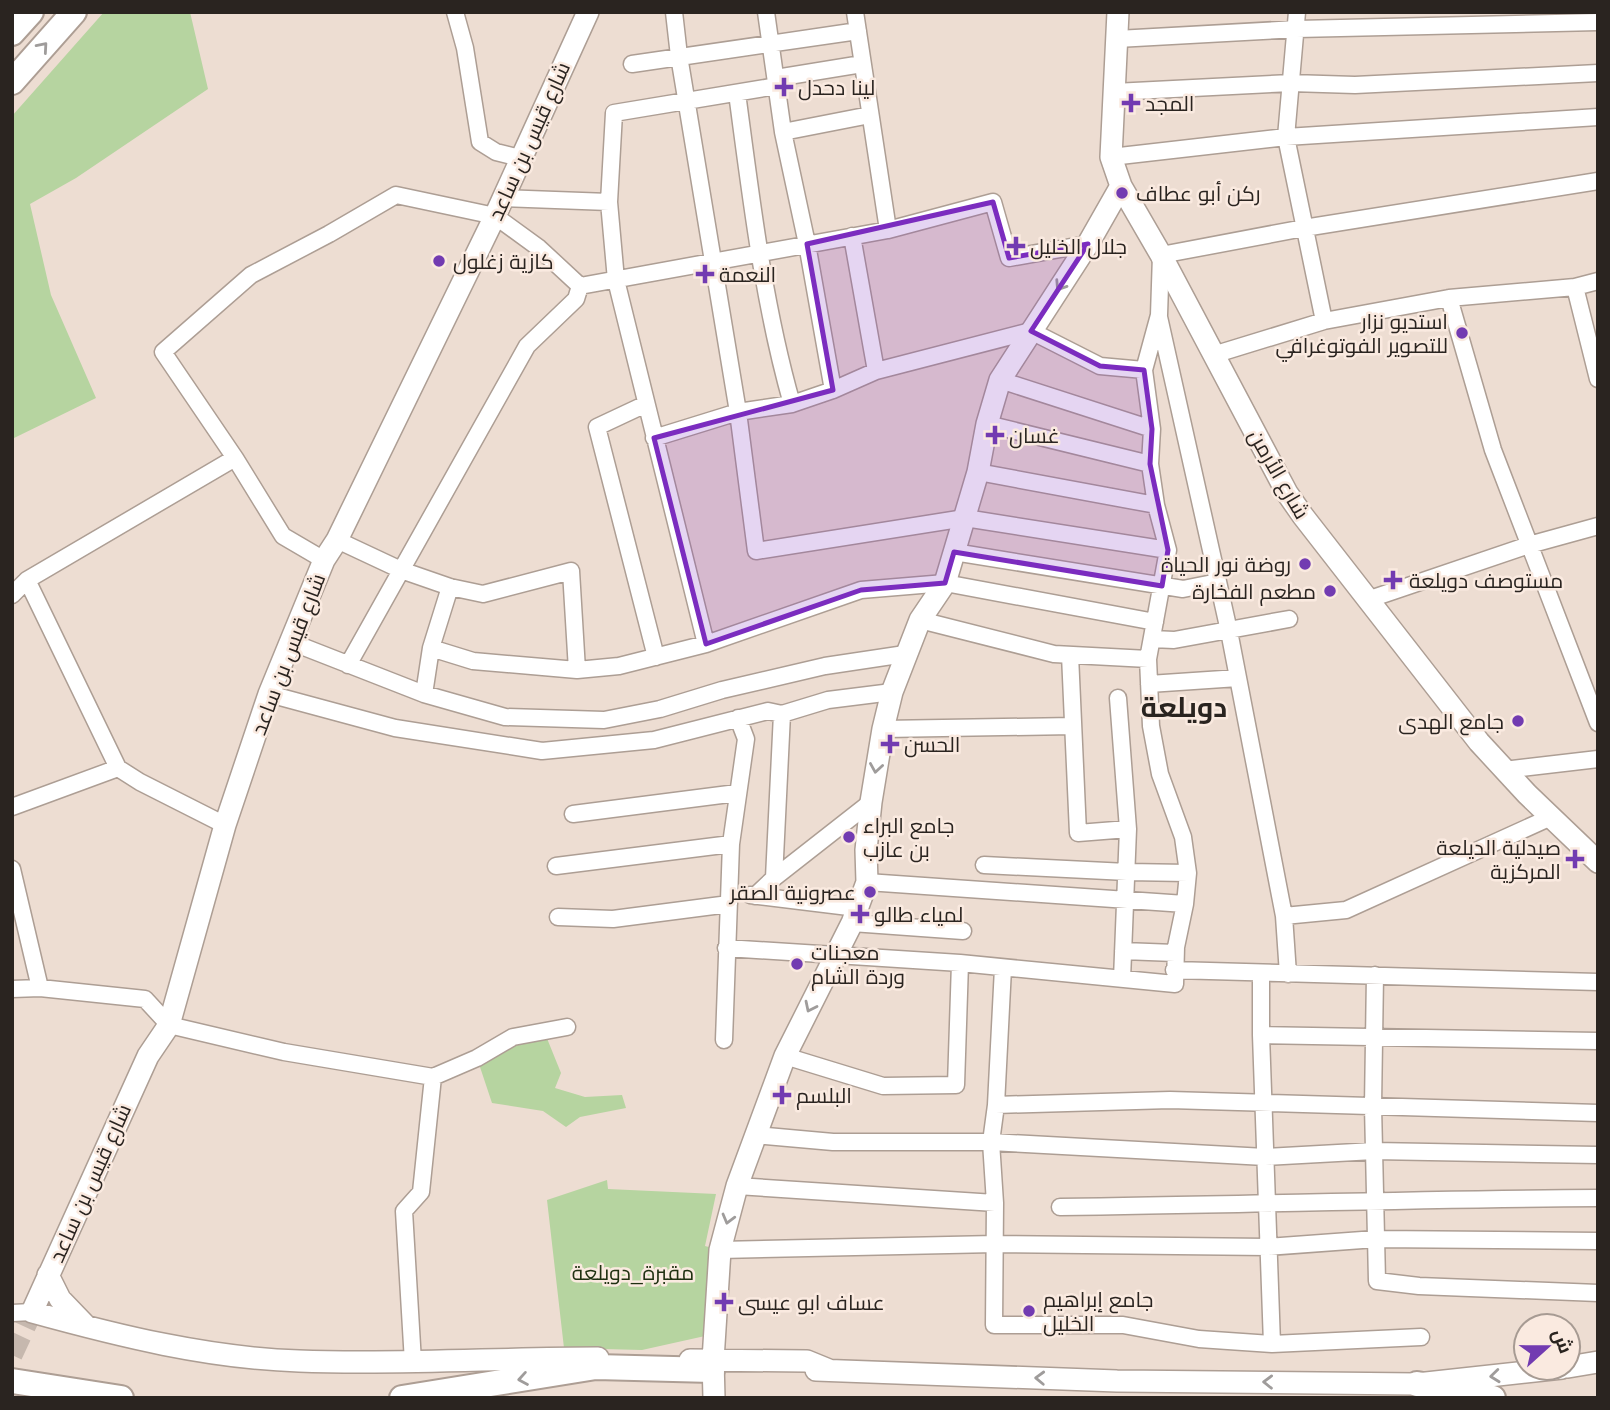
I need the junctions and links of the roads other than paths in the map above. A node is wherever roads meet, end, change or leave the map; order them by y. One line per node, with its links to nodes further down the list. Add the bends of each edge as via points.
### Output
1 (31, 12): 13 (highway)
2 (74, 12): 20 (highway, one-way to 2)
3 (455, 12): 31 (street, via 480,142)
4 (674, 12): 16 (street)
5 (766, 12): 15 (street)
6 (855, 12): 12 (street)
7 (1118, 12): 14 (main road, شارع الأرمن)
8 (1297, 12): 11 (street)
9 (593, 14): 31 (main road, شارع قيس بن ساعد)
10 (1598, 22): 11 (street)
11 (1297, 29): 14 (street); 22 (street)
12 (858, 31): 15 (street); 18 (street)
13 (12, 33)
14 (1117, 39): 24 (main road, شارع الأرمن)
15 (769, 43): 16 (street); 21 (street)
16 (679, 56): 17 (street); 25 (street)
17 (632, 64)
18 (862, 64): 21 (street); 26 (street)
19 (1598, 73): 22 (street, via 1355,85)
20 (12, 82)
21 (777, 82): 23 (street); 28 (street)
22 (1291, 83): 24 (street); 29 (street)
23 (737, 93): 25 (street); 41 (street)
24 (1114, 93): 30 (main road, شارع الأرمن)
25 (688, 100): 34 (street, via 614,113); 43 (street)
26 (870, 115): 28 (street); 37 (street)
27 (1598, 117): 29 (street)
28 (783, 132): 39 (street)
29 (1286, 137): 30 (street); 36 (street)
30 (1111, 157): 33 (main road, شارع الأرمن)
31 (520, 158): 35 (main road, شارع قيس بن ساعد)
32 (1598, 181): 36 (street)
33 (1121, 187): 40 (main road); 42 (main road, شارع الأرمن)
34 (609, 202): 35 (street); 44 (street)
35 (499, 207): 46 (street); 64 (street, via 396,195 251,275 163,352); 70 (main road, شارع قيس بن ساعد)
36 (1304, 228): 42 (street); 50 (street)
37 (888, 230): 38 (street); 40 (street, via 993,202 1009,258)
38 (852, 236): 39 (street); 54 (street)
39 (807, 244): 41 (street); 57 (street)
40 (1088, 244): 51 (main road, one-way to 51)
41 (759, 253): 43 (street); 59 (street)
42 (1161, 255): 49 (street); 52 (main road, شارع الأرمن)
43 (713, 262): 44 (street); 60 (street)
44 (616, 280): 46 (street); 58 (street)
45 (1598, 281): 47 (street)
46 (580, 286): 75 (street, via 576,299 527,346)
47 (1575, 287): 48 (street); 55 (street)
48 (1449, 298): 50 (street); 71 (street, via 1493,450)
49 (1159, 315): 53 (street); 77 (street)
50 (1324, 321): 52 (street)
51 (1031, 331): 53 (street, via 1100,366); 54 (street); 56 (main road)
52 (1213, 355): 82 (main road, شارع الأرمن, via 1287,493)
53 (1144, 370): 62 (street)
54 (876, 371): 57 (street)
55 (1598, 379)
56 (1000, 380): 61 (main road); 62 (street)
57 (833, 390): 59 (street)
58 (646, 404): 63 (street); 93 (street, via 597,427)
59 (792, 404): 60 (street)
60 (738, 412): 63 (street); 68 (street, via 756,551)
61 (987, 424): 65 (street); 66 (main road)
62 (1152, 429): 65 (street)
63 (654, 439): 89 (street)
64 (234, 458): 74 (street, via 283,536); 76 (street)
65 (1150, 464): 67 (street)
66 (978, 472): 67 (street); 68 (main road)
67 (1156, 505): 72 (street)
68 (965, 518): 72 (street); 73 (main road)
69 (1598, 526): 71 (street)
70 (337, 540): 74 (main road, شارع قيس بن ساعد); 75 (street)
71 (1529, 545): 82 (street); 105 (street)
72 (1168, 550): 79 (street)
73 (954, 552): 78 (main road); 79 (street)
74 (324, 561): 88 (main road, شارع قيس بن ساعد)
75 (401, 570): 80 (street); 95 (street)
76 (27, 580): 81 (street); 109 (street)
77 (1218, 582): 79 (street, via 1183,589); 86 (street)
78 (944, 583): 83 (main road); 85 (street); 89 (street, via 861,590)
79 (1161, 586): 85 (street)
80 (450, 587): 90 (street); 96 (street, via 483,594 570,571)
81 (12, 595)
82 (1367, 600): 110 (main road, شارع الأرمن)
83 (920, 620): 91 (main road); 92 (street)
84 (1289, 620): 86 (street)
85 (1155, 622): 87 (street)
86 (1228, 631): 87 (street); 97 (street)
87 (1152, 639): 94 (street)
88 (291, 642): 95 (street); 100 (main road, شارع قيس بن ساعد)
89 (706, 644): 93 (street)
90 (431, 648): 96 (street, via 473,661); 101 (street)
91 (905, 654): 99 (main road); 101 (street, via 825,666 604,720 505,716)
92 (1070, 655): 94 (street); 106 (street)
93 (656, 657): 96 (street)
94 (1148, 659): 98 (street)
95 (348, 665): 101 (street)
96 (577, 670)
97 (1238, 678): 98 (street); 132 (street)
98 (1149, 684): 124 (street, via 1160,774 1183,837)
99 (892, 692): 103 (street, via 828,700); 107 (main road)
100 (269, 694): 104 (street, via 395,728 542,751 654,740); 116 (main road, شارع قيس بن ساعد)
101 (424, 694)
102 (1118, 698): 117 (street)
103 (782, 714): 104 (street, via 768,711); 125 (street)
104 (738, 718): 111 (street, via 746,739)
105 (1598, 723)
106 (1073, 726): 107 (street); 117 (street, via 1077,833)
107 (883, 729): 112 (main road, one-way to 112)
108 (1598, 759): 110 (street)
109 (118, 768): 113 (street); 116 (street)
110 (1504, 770): 115 (main road, شارع الأرمن)
111 (737, 793): 114 (street); 118 (street)
112 (871, 802): 125 (street); 126 (main road)
113 (12, 807)
114 (573, 814)
115 (1551, 817): 119 (main road, شارع الأرمن); 132 (street, via 1346,910)
116 (225, 825): 149 (main road, شارع قيس بن ساعد)
117 (1128, 829): 123 (street)
118 (731, 844): 121 (street); 128 (street)
119 (1598, 862)
120 (984, 865): 123 (street)
121 (556, 866)
122 (12, 869): 147 (street)
123 (1127, 872): 124 (street); 129 (street)
124 (1188, 873): 130 (street)
125 (774, 878): 127 (street)
126 (867, 881): 129 (street); 131 (main road)
127 (755, 896): 128 (street); 131 (street)
128 (730, 898): 133 (street, via 613,919); 135 (street)
129 (1125, 899): 130 (street); 136 (street)
130 (1185, 904): 138 (street)
131 (854, 915): 134 (street); 137 (main road)
132 (1284, 916): 143 (street)
133 (558, 917)
134 (963, 931)
135 (726, 948): 137 (street); 153 (street)
136 (1123, 951): 138 (street); 145 (street)
137 (836, 954): 139 (street); 155 (main road, one-way to 155)
138 (1175, 954): 141 (street)
139 (960, 963): 140 (street); 155 (street, via 956,1085 883,1086)
140 (1003, 968): 145 (street); 158 (street)
141 (1174, 970): 142 (street); 145 (street, via 1175,984)
142 (1261, 973): 143 (street); 151 (street)
143 (1288, 974): 144 (street)
144 (1375, 975): 146 (street); 152 (street)
145 (1122, 979)
146 (1598, 982)
147 (40, 988): 148 (street); 149 (street, via 145,999)
148 (12, 989)
149 (169, 1025): 156 (street, via 284,1052); 177 (main road, شارع قيس بن ساعد, via 148,1056)
150 (567, 1027): 156 (street, via 513,1037)
151 (1261, 1035): 152 (street); 157 (street)
152 (1374, 1038): 154 (street); 159 (street)
153 (723, 1040)
154 (1598, 1041)
155 (785, 1056): 161 (main road)
156 (433, 1077): 183 (street, via 421,1192 404,1211)
157 (1263, 1104): 158 (street, via 1170,1100); 159 (street); 165 (street)
158 (996, 1105): 162 (street)
159 (1373, 1106): 160 (street); 163 (street)
160 (1598, 1113)
161 (755, 1135): 162 (street, via 834,1142); 166 (main road)
162 (991, 1142): 165 (street); 169 (street)
163 (1374, 1151): 164 (street); 165 (street); 168 (street)
164 (1598, 1155)
165 (1265, 1157): 170 (street)
166 (737, 1186): 169 (street); 176 (main road, one-way to 176)
167 (1598, 1198): 168 (street)
168 (1375, 1199): 170 (street); 172 (street)
169 (995, 1203): 174 (street)
170 (1267, 1205): 171 (street); 175 (street)
171 (1060, 1207)
172 (1376, 1239): 173 (street); 175 (street); 178 (street, via 1377,1281)
173 (1598, 1241)
174 (996, 1244): 175 (street); 176 (street); 182 (street, via 994,1325 1123,1325 1199,1339)
175 (1268, 1247): 182 (street)
176 (720, 1250): 185 (main road)
177 (48, 1275): 179 (main road, شارع قيس بن ساعد); 180 (main road, via 60,1299)
178 (1598, 1293)
179 (22, 1312): 180 (main road)
180 (87, 1327): 183 (main road, via 199,1352 297,1362)
181 (1421, 1337): 182 (street)
182 (1272, 1345)
183 (413, 1362): 184 (main road)
184 (596, 1363): 185 (highway); 190 (highway, one-way to 190)
185 (713, 1365): 188 (main road, one-way to 185, via 1117,1381); 191 (main road)
186 (1512, 1374): 188 (main road, one-way to 188)
187 (12, 1381): 189 (highway)
188 (1417, 1384): 192 (highway)
189 (121, 1398)
190 (401, 1398)
191 (714, 1398)
192 (1493, 1398)

